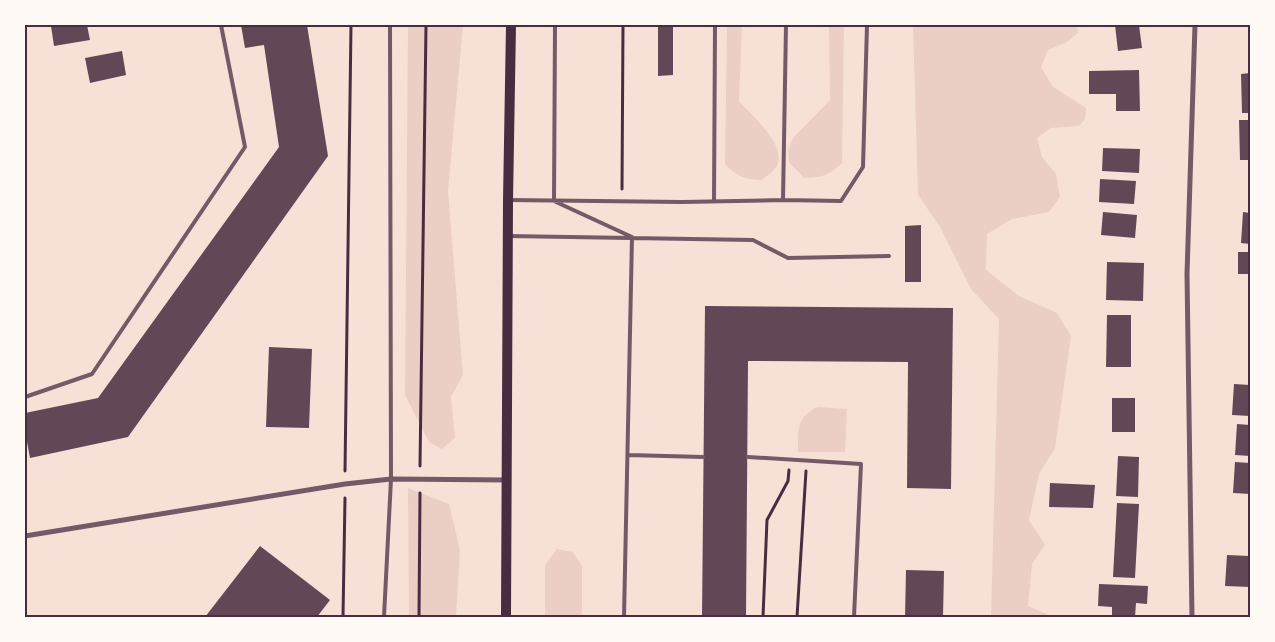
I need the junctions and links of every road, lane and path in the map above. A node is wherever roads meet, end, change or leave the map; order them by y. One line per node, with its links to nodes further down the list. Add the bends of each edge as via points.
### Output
1 (221, 25): 20 (lane, via 246,147 92,374)
2 (351, 25): 29 (path)
3 (390, 25): 26 (lane)
4 (426, 25): 27 (path)
5 (512, 25): 12 (main road)
6 (555, 25): 15 (lane)
7 (623, 25): 13 (path)
8 (715, 25): 16 (lane)
9 (786, 25): 14 (lane)
10 (868, 25): 14 (lane, via 863,167 841,201)
11 (1195, 25): 39 (street, via 1187,274)
12 (508, 200): 15 (lane); 17 (main road)
13 (622, 200): 15 (lane); 16 (lane)
14 (783, 200): 16 (lane)
15 (554, 201): 18 (lane)
16 (714, 202)
17 (508, 236): 18 (lane); 28 (main road)
18 (632, 238): 19 (lane, via 753,240 788,258); 21 (lane)
19 (889, 256)
20 (25, 397)
21 (628, 455): 22 (lane); 35 (lane)
22 (703, 456)
23 (748, 456): 24 (lane)
24 (789, 459): 25 (lane); 36 (path, via 788,481 767,520)
25 (807, 461): 37 (path); 38 (lane, via 861,464)
26 (391, 479): 27 (street); 29 (street); 32 (lane)
27 (420, 479): 28 (street); 33 (path)
28 (507, 480): 34 (main road)
29 (345, 484): 30 (street); 31 (path)
30 (25, 536)
31 (343, 617)
32 (384, 617)
33 (419, 617)
34 (506, 617)
35 (624, 617)
36 (763, 617)
37 (797, 617)
38 (854, 617)
39 (1192, 617)

